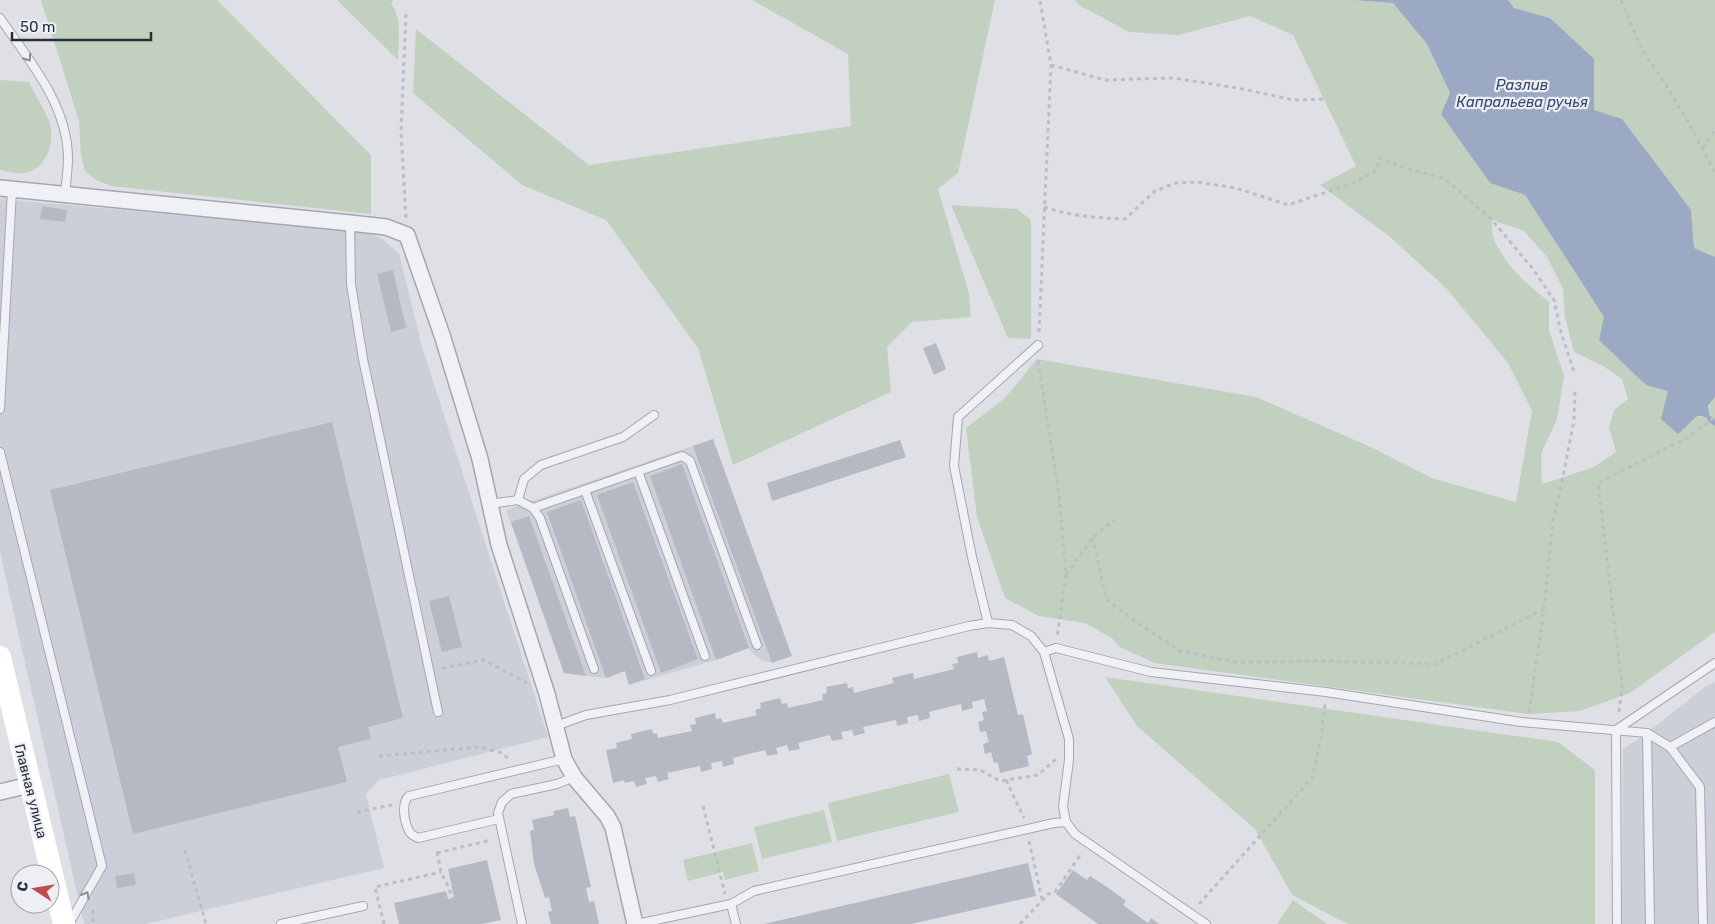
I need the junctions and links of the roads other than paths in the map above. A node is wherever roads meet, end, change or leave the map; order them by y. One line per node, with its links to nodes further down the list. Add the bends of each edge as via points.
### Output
1 (0, 18): 3 (lane, one-way to 3, via 49,88 62,122 68,156)
2 (6, 189): 3 (street); 6 (lane)
3 (64, 195): 4 (street)
4 (350, 223): 12 (street, via 386,228 407,235 480,458); 22 (lane, via 352,284 363,359)
5 (1038, 346): 14 (lane, via 958,417 954,466)
6 (0, 409)
7 (654, 415): 11 (lane, via 623,437 541,465 524,478)
8 (0, 452): 38 (lane, one-way to 8, via 102,866)
9 (638, 471): 10 (lane); 15 (lane, via 682,456 690,461); 17 (lane)
10 (585, 490): 13 (lane); 21 (lane)
11 (518, 500): 12 (lane); 13 (lane)
12 (490, 504): 24 (street, via 499,545)
13 (533, 508): 20 (lane, via 540,518)
14 (988, 623): 16 (lane, via 1012,625 1031,636); 24 (lane, via 670,700 586,715)
15 (757, 644)
16 (1044, 652): 25 (lane, via 1056,648 1151,672 1326,692 1520,722); 33 (lane, via 1069,739 1063,806)
17 (705, 656)
18 (0, 657): 30 (main road, Главная улица)
19 (1715, 662): 25 (lane)
20 (594, 669)
21 (651, 671)
22 (438, 712)
23 (1715, 722): 27 (lane)
24 (556, 726): 28 (street)
25 (1616, 730): 26 (lane); 44 (lane)
26 (1647, 733): 27 (lane); 45 (lane)
27 (1670, 747): 46 (lane, via 1700,787)
28 (564, 758): 29 (street); 32 (lane, via 409,796 403,805 409,832 418,838)
29 (574, 776): 32 (lane, via 557,784 510,794 502,802 498,813); 41 (street, via 613,827)
30 (30, 785): 31 (street); 37 (main road, Главная улица)
31 (0, 792)
32 (500, 819): 40 (lane)
33 (1066, 822): 34 (lane, via 754,891); 43 (lane, via 1075,834)
34 (731, 904): 41 (lane); 42 (lane)
35 (363, 906): 36 (lane)
36 (307, 921): 39 (lane)
37 (64, 924)
38 (69, 924)
39 (281, 924)
40 (522, 924)
41 (636, 924)
42 (736, 924)
43 (1206, 924)
44 (1617, 924)
45 (1650, 924)
46 (1703, 924)

